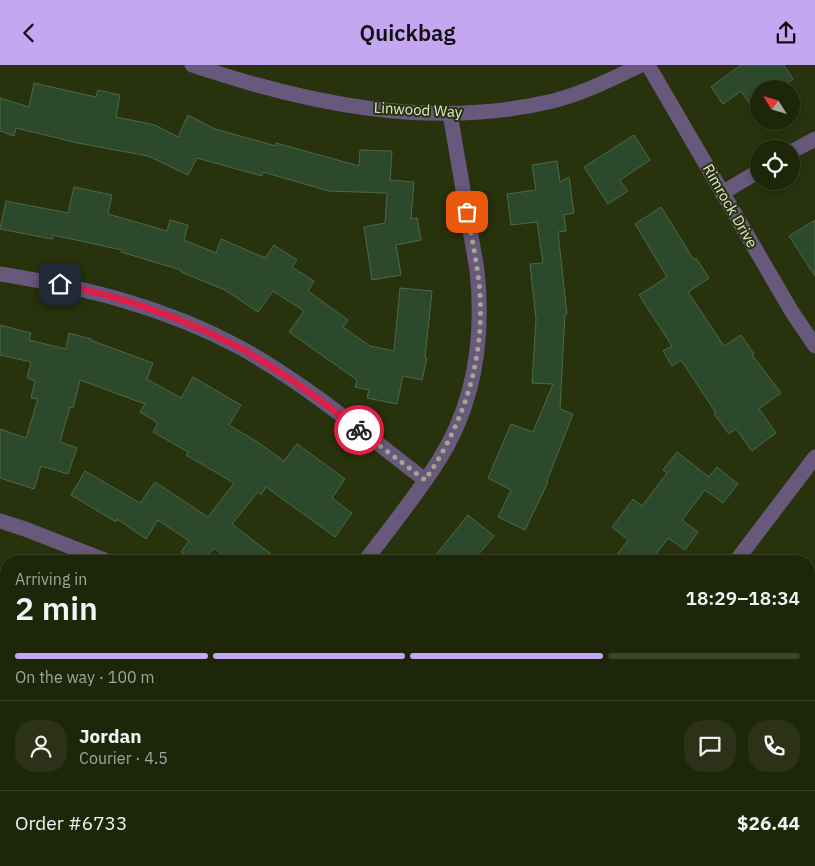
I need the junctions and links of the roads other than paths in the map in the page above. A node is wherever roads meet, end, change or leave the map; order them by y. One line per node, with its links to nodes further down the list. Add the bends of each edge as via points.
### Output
1 (192, 65): 4 (street, Linwood Way, via 290,95 388,111)
2 (641, 65): 4 (street, Linwood Way, via 604,83 554,100 502,111)
3 (648, 65): 8 (street, Rimrock Drive)
4 (450, 114): 12 (street, via 477,270 479,344 461,415)
5 (815, 139): 6 (street)
6 (800, 147)
7 (750, 176): 8 (street)
8 (722, 193): 10 (street, Rimrock Drive)
9 (0, 274): 12 (street, via 92,291 153,309 213,334 296,382)
10 (815, 346)
11 (815, 457): 16 (street)
12 (425, 480): 15 (street)
13 (0, 521): 14 (street)
14 (92, 555)
15 (369, 555)
16 (741, 555)

